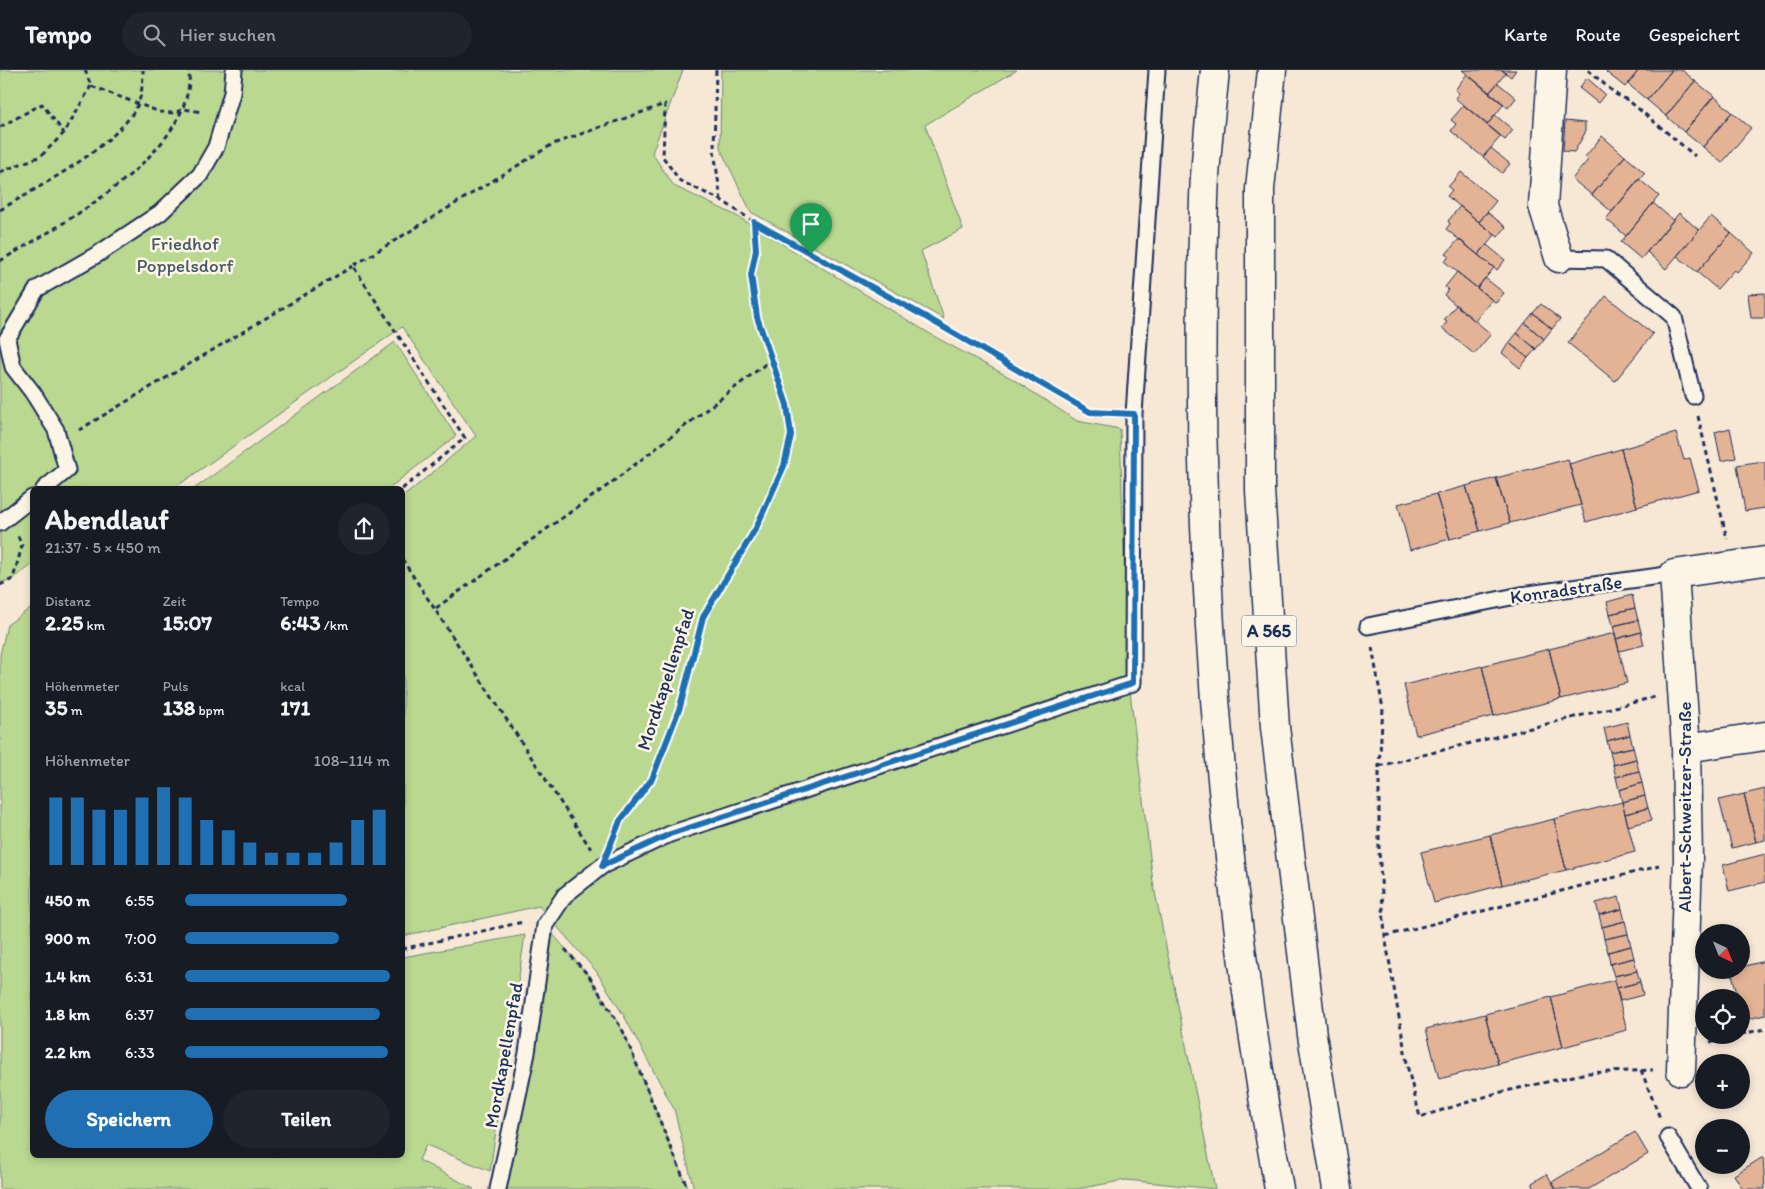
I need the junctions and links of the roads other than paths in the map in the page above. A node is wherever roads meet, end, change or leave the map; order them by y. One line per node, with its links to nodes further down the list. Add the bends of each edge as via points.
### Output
1 (234, 70): 8 (lane, via 226,116 216,147 200,175 160,213 37,289 7,338 13,367 56,430 67,470)
2 (1157, 70): 19 (lane, Mordkapellenpfad, via 1134,414 1133,683 670,834 602,866 565,895 545,925 527,1053)
3 (1215, 70): 18 (main road, via 1204,197 1202,487 1215,699 1240,951)
4 (1272, 70): 20 (main road, A 565, via 1260,189 1260,490 1275,728 1312,1035)
5 (1552, 70): 6 (main road, via 1543,206)
6 (1559, 258): 7 (lane, via 1606,259 1674,316)
7 (1693, 396)
8 (48, 486)
9 (30, 500): 10 (lane)
10 (5, 520)
11 (1765, 560): 12 (main road, Konradstraße)
12 (1674, 574): 13 (lane, Konradstraße, via 1521,595); 15 (main road, Albert-Schweitzer-Straße)
13 (1368, 626)
14 (1765, 736): 15 (main road)
15 (1686, 748): 16 (main road, Albert-Schweitzer-Straße, via 1688,858)
16 (1681, 1071)
17 (1668, 1137): 21 (lane)
18 (1278, 1188)
19 (498, 1189)
20 (1337, 1189)
21 (1699, 1189)

